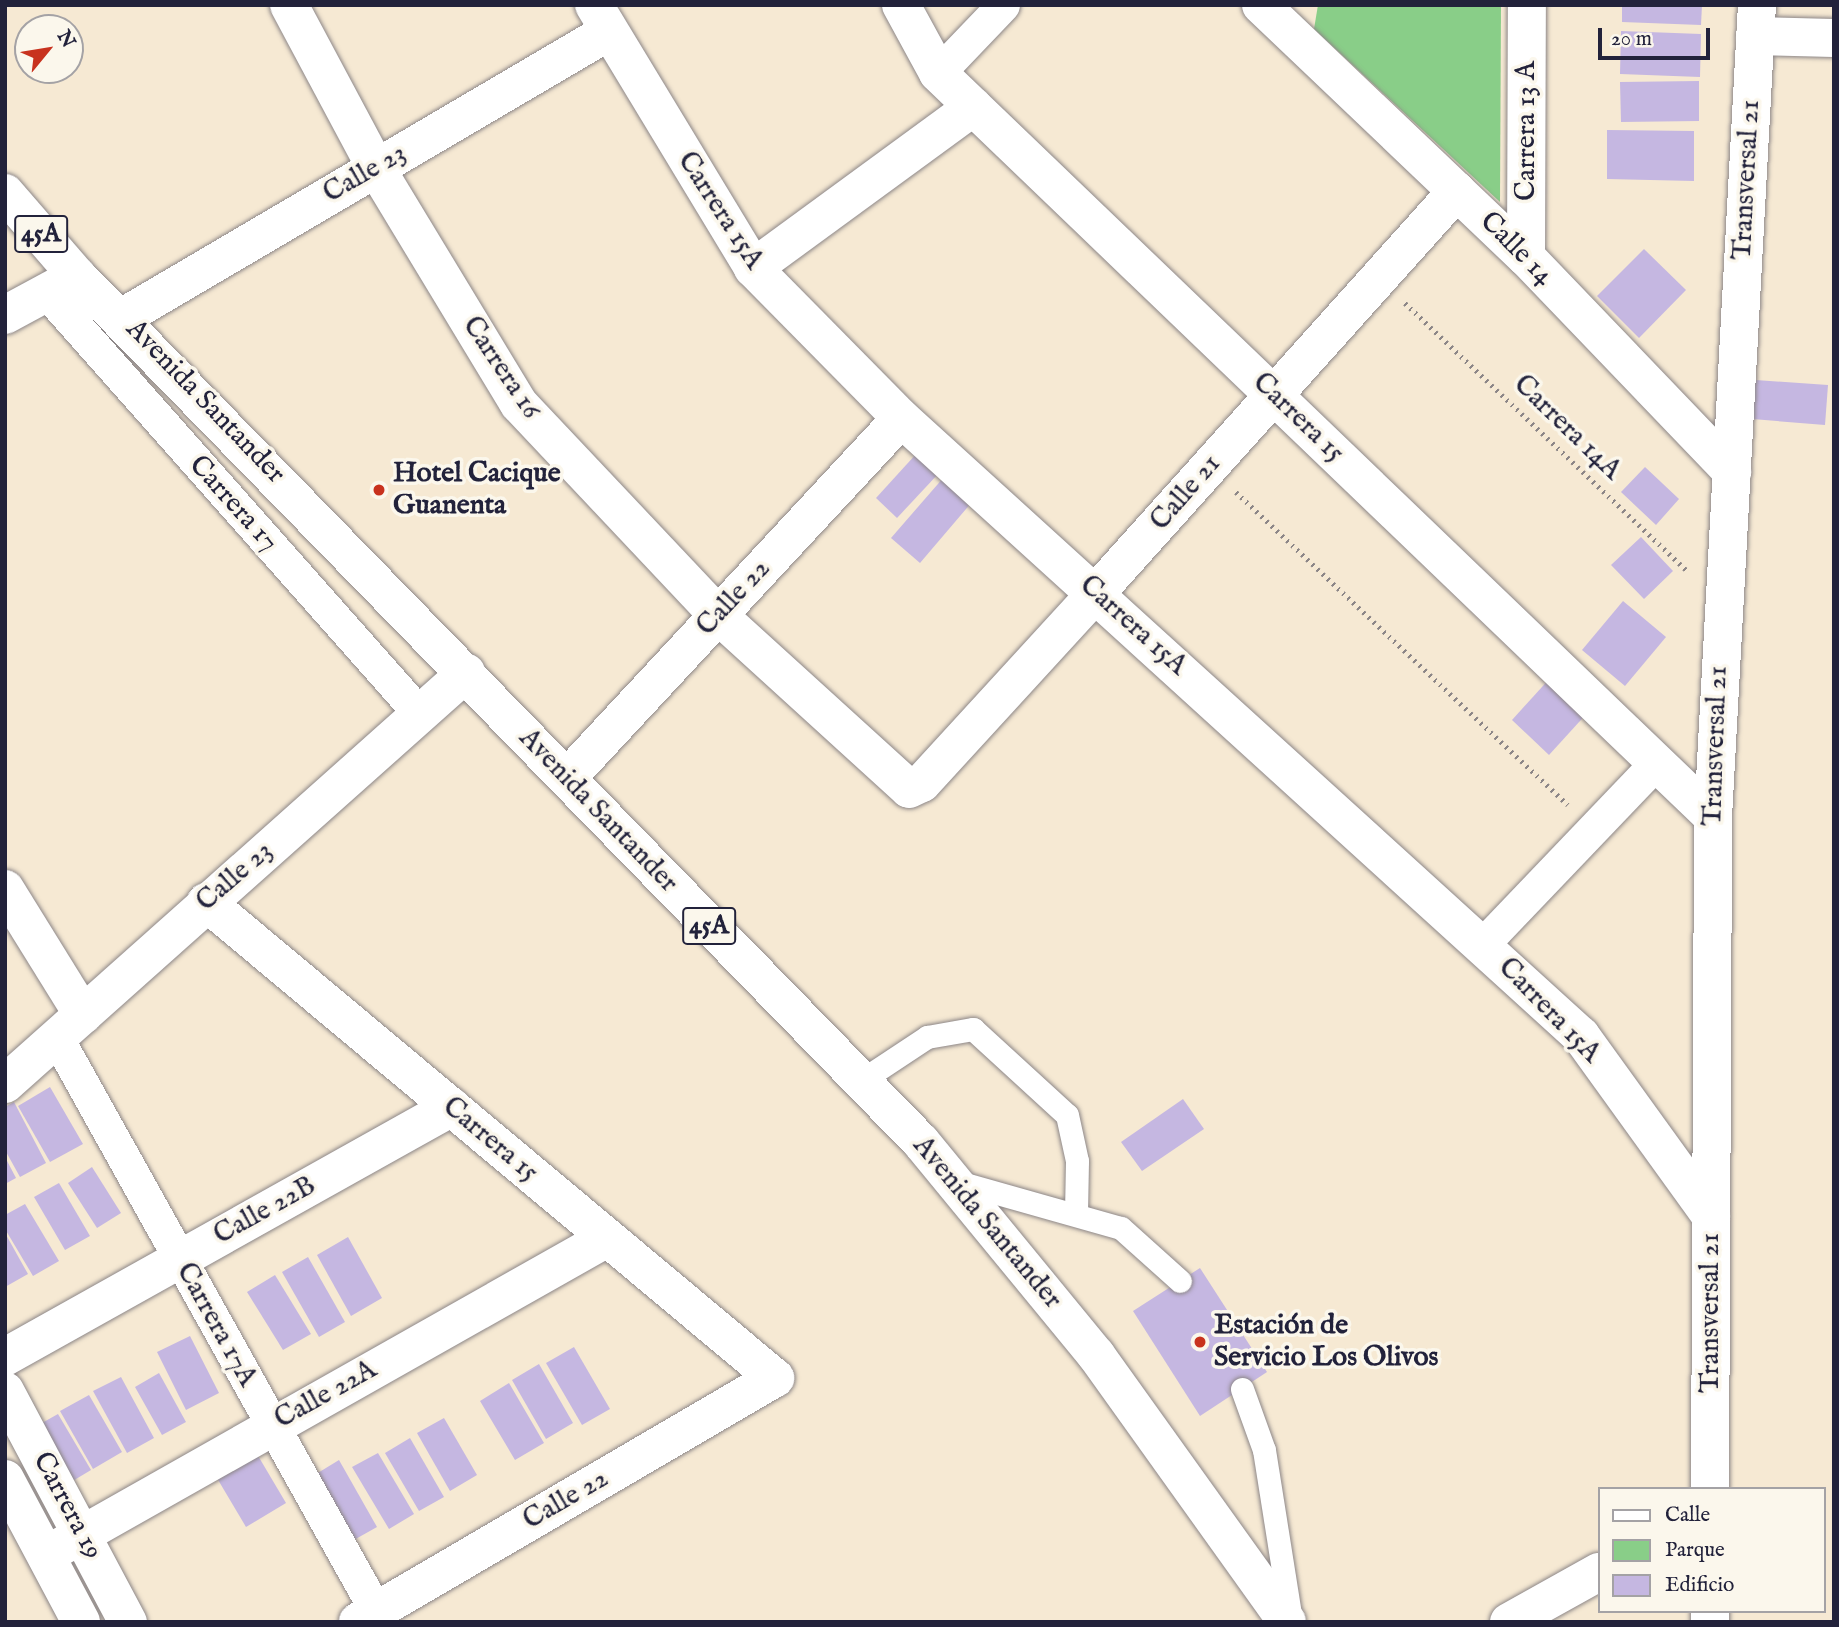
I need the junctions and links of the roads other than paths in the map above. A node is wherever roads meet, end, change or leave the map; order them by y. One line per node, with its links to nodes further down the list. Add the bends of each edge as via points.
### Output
1 (289, 5): 12 (main road, Carrera 16)
2 (901, 5): 10 (main road, Carrera 15)
3 (1003, 5): 10 (street)
4 (1261, 5): 7 (main road, Calle 14)
5 (1527, 5): 15 (main road, Carrera 13 A)
6 (601, 19): 12 (main road, Calle 23); 16 (main road, Carrera 15A)
7 (1294, 20): 13 (main road, Calle 14)
8 (1756, 20): 9 (main road); 22 (main road, Transversal 21)
9 (1834, 38)
10 (938, 73): 11 (main road, Carrera 15)
11 (973, 107): 16 (main road); 20 (main road, Carrera 15)
12 (376, 167): 19 (main road, Calle 23); 24 (main road, Carrera 16, via 519,404)
13 (1457, 191): 15 (main road, Calle 14); 20 (main road, Calle 21, via 1382,281)
14 (5, 193): 17 (main road, Avenida Santander / 45A)
15 (1526, 257): 22 (main road, Calle 14)
16 (753, 268): 21 (main road, Carrera 15A)
17 (62, 285): 18 (main road); 19 (main road, Avenida Santander / 45A); 26 (street, Carrera 17)
18 (5, 315)
19 (124, 317): 25 (main road, Avenida Santander / 45A)
20 (1270, 392): 23 (main road, Calle 21, via 1210,467); 27 (main road, Carrera 15)
21 (901, 418): 23 (main road, Carrera 15A); 24 (main road, Calle 22)
22 (1732, 472): 30 (main road, Transversal 21)
23 (1096, 593): 29 (main road, Calle 21, via 922,783); 33 (main road, Carrera 15A)
24 (718, 615): 28 (main road, Calle 22); 29 (main road, Carrera 16)
25 (466, 673): 26 (main road, Calle 23); 28 (main road, Avenida Santander / 45A)
26 (420, 714): 32 (main road, Calle 23)
27 (1657, 762): 30 (main road, Carrera 15); 33 (street)
28 (567, 778): 35 (main road, Avenida Santander / 45A)
29 (909, 789)
30 (1713, 817): 40 (main road, Transversal 21)
31 (5, 889): 34 (main road, Carrera 17A)
32 (206, 902): 34 (main road, Calle 23); 37 (main road, Carrera 15)
33 (1482, 945): 40 (main road, Carrera 15A, via 1581,1036)
34 (70, 1027): 36 (main road, Calle 23); 42 (street, Carrera 17A)
35 (859, 1082): 38 (main road, Avenida Santander / 45A); 39 (lane, via 927,1037 973,1029 1067,1115 1077,1161)
36 (5, 1084)
37 (452, 1107): 41 (main road, Carrera 15); 42 (main road, Calle 22B)
38 (953, 1181): 39 (lane); 57 (main road, Avenida Santander / 45A, via 1096,1355)
39 (1076, 1212): 43 (lane, via 1121,1228)
40 (1711, 1216): 50 (main road, Transversal 21)
41 (607, 1238): 45 (main road, Carrera 15); 48 (main road, Calle 22A)
42 (180, 1259): 44 (main road, Calle 22B); 48 (street, Carrera 17A)
43 (1180, 1281)
44 (5, 1357)
45 (775, 1378): 54 (main road, Calle 22)
46 (1242, 1389): 57 (lane, via 1264,1450)
47 (5, 1391): 51 (main road, Carrera 19)
48 (272, 1425): 51 (main road, Calle 22A); 54 (street, Carrera 17A)
49 (5, 1479): 52 (main road, Carrera 19)
50 (1710, 1487)
51 (82, 1535): 52 (main road, Calle 22A); 56 (main road, Carrera 19)
52 (46, 1555): 55 (main road, Carrera 19)
53 (1598, 1573): 58 (main road)
54 (367, 1617)
55 (81, 1622)
56 (128, 1622)
57 (1289, 1622)
58 (1508, 1622)

